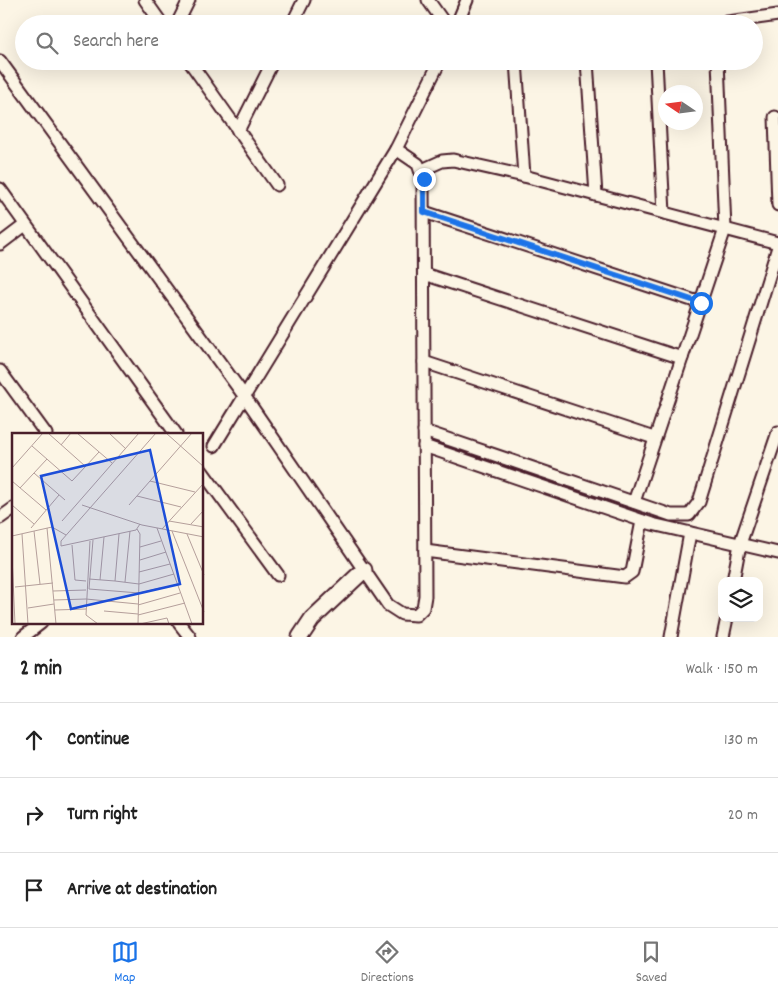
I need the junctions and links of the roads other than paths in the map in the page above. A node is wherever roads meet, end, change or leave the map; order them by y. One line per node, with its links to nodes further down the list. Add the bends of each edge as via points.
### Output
1 (145, 0): 6 (street)
2 (189, 0): 7 (street)
3 (304, 0): 8 (street)
4 (428, 0): 9 (street)
5 (467, 0): 10 (street)
6 (156, 15)
7 (182, 15)
8 (296, 15)
9 (439, 15)
10 (461, 15)
11 (778, 15): 12 (street)
12 (763, 17)
13 (0, 61): 42 (street)
14 (194, 70): 22 (street)
15 (268, 70): 22 (street)
16 (436, 70): 23 (street)
17 (517, 70): 25 (street)
18 (588, 70): 28 (street)
19 (656, 70): 31 (street)
20 (718, 70): 33 (street)
21 (775, 117): 29 (street)
22 (238, 131): 26 (street)
23 (396, 149): 24 (street); 42 (street)
24 (422, 170): 25 (street, via 453,160); 30 (street)
25 (524, 176): 28 (street)
26 (277, 185)
27 (0, 189): 32 (street)
28 (596, 195): 31 (street)
29 (778, 205)
30 (424, 212): 37 (street); 38 (street)
31 (664, 213): 33 (street)
32 (25, 225): 35 (street); 46 (street)
33 (725, 229): 34 (street); 38 (street)
34 (778, 243)
35 (0, 244)
36 (778, 247): 51 (street, via 699,502 689,515 671,516)
37 (424, 274): 39 (street); 40 (street)
38 (701, 303): 39 (street)
39 (682, 358): 47 (street)
40 (424, 362): 43 (street); 47 (street)
41 (1, 376): 45 (street)
42 (245, 397): 48 (street); 59 (street)
43 (424, 430): 49 (street); 51 (street)
44 (778, 432): 56 (street)
45 (45, 433)
46 (175, 433)
47 (654, 438): 51 (street)
48 (214, 446)
49 (424, 446): 54 (street); 57 (street)
50 (204, 474): 60 (street)
51 (634, 502)
52 (12, 509): 53 (street)
53 (0, 518)
54 (642, 521): 55 (street); 57 (street, via 632,572 625,577)
55 (690, 533): 56 (street); 68 (street)
56 (740, 544): 58 (street); 61 (street)
57 (425, 551): 59 (street, via 425,596 423,608 416,615 402,614 388,605)
58 (778, 553)
59 (364, 570): 67 (street, via 312,619)
60 (278, 575)
61 (734, 577)
62 (725, 622): 69 (street)
63 (40, 624): 65 (street)
64 (180, 624): 66 (street)
65 (23, 637)
66 (190, 637)
67 (300, 637)
68 (671, 637)
69 (723, 637)

